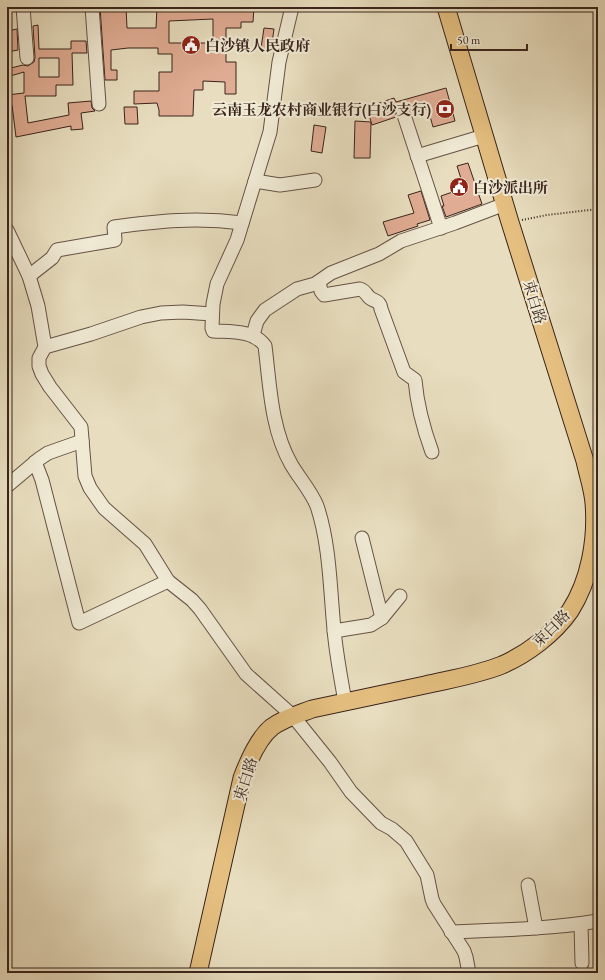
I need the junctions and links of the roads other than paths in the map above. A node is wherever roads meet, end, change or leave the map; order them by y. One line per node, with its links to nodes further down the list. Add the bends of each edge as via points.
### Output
1 (23, 7): 5 (street)
2 (92, 7): 6 (street)
3 (292, 7): 11 (street, via 279,62 270,132)
4 (446, 7): 8 (main road, 束白路)
5 (27, 58)
6 (99, 104)
7 (403, 112): 9 (street)
8 (484, 136): 9 (street); 12 (main road, 束白路)
9 (417, 156): 14 (street)
10 (315, 180): 11 (street, via 280,185)
11 (255, 182): 13 (street)
12 (507, 211): 14 (street); 30 (main road, 束白路, via 592,489 595,526 587,572 573,605 561,622 540,642 502,665 473,674)
13 (242, 224): 16 (street, via 188,219 114,227 115,240 57,250 52,258); 18 (street, via 234,250 217,284)
14 (441, 228): 17 (street, via 401,241 379,254 327,274)
15 (7, 230): 16 (street)
16 (29, 276): 20 (street, via 38,306)
17 (319, 282): 19 (street, via 297,289 265,310 256,321); 22 (street, via 324,294 360,289 381,304 404,372 415,380)
18 (212, 314): 19 (street, via 213,331); 20 (street, via 177,312 141,317)
19 (253, 335): 29 (street, via 265,346 272,408 285,451 316,505 325,545)
20 (45, 347): 21 (street, via 39,358 42,374 78,421)
21 (82, 440): 23 (street, via 48,453); 26 (street, via 85,476 96,498 145,544)
22 (432, 452)
23 (35, 462): 24 (street); 26 (street, via 42,480 79,623)
24 (7, 486)
25 (362, 538): 28 (street)
26 (168, 581): 31 (street, via 200,609 246,674)
27 (400, 596): 28 (street)
28 (382, 618): 29 (street, via 371,625)
29 (334, 631): 30 (street)
30 (345, 702): 31 (main road, 束白路)
31 (293, 716): 36 (street, via 350,792 381,823 406,841 427,875 434,904); 38 (main road, 束白路, via 272,728 258,745 242,778)
32 (528, 885): 35 (street)
33 (598, 921): 34 (street)
34 (581, 924): 35 (street); 37 (street)
35 (536, 928): 36 (street)
36 (452, 932): 39 (street, via 464,951)
37 (582, 963)
38 (198, 973)
39 (469, 973)

